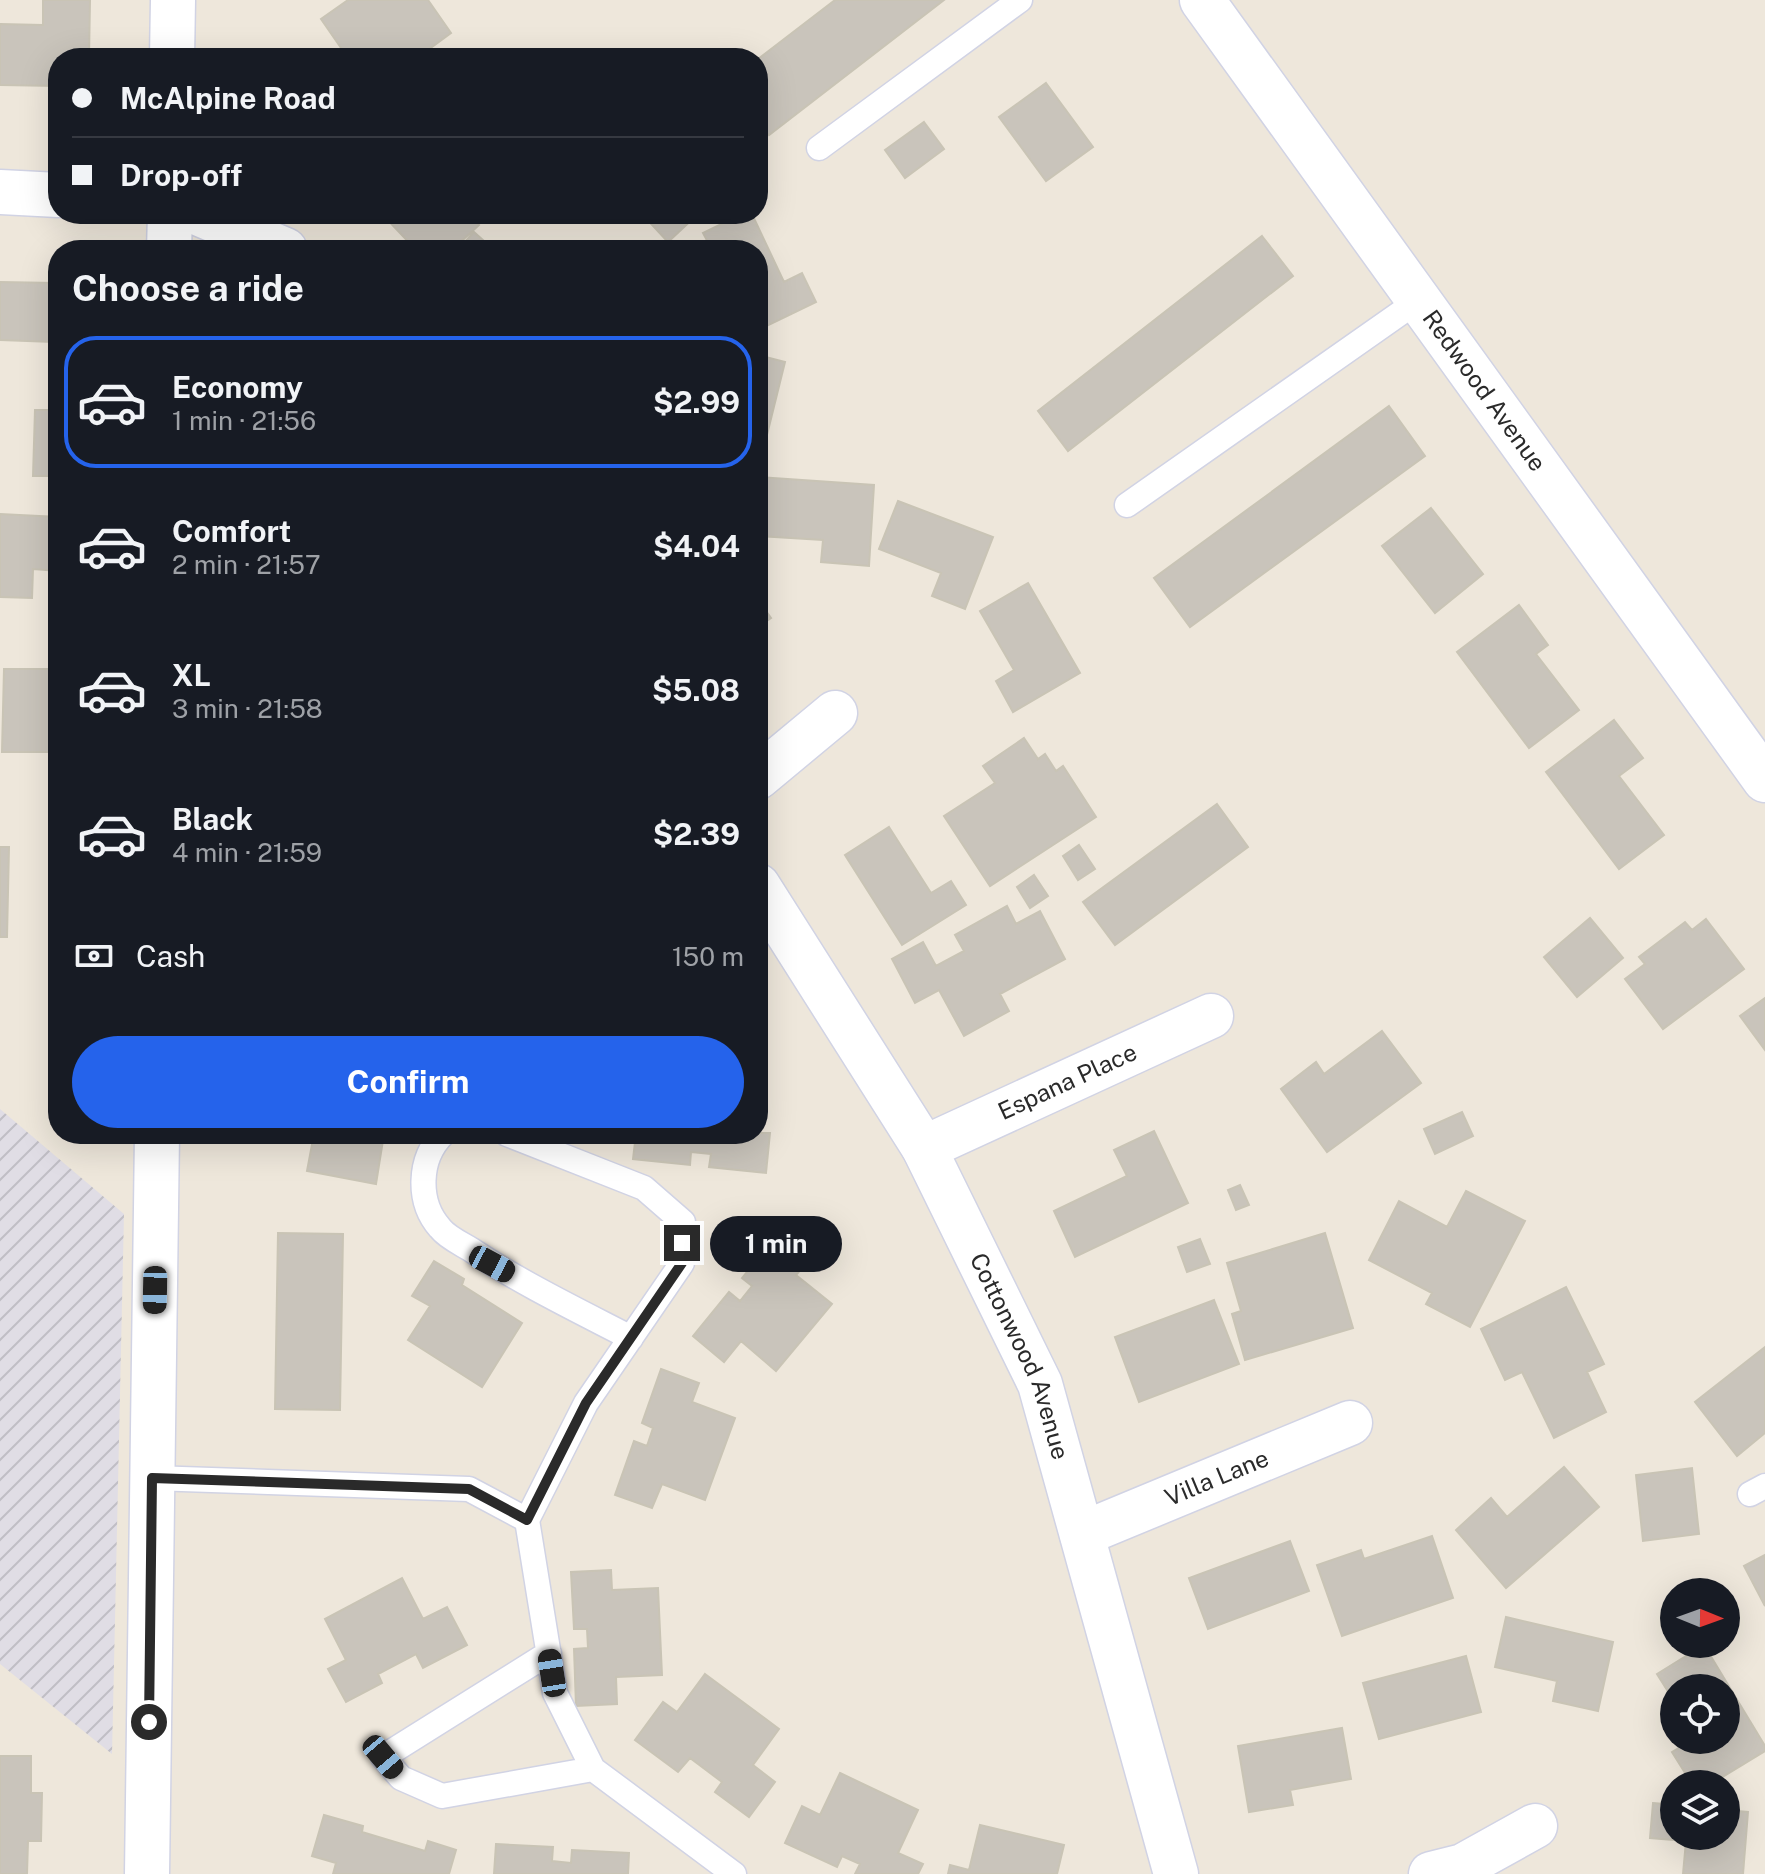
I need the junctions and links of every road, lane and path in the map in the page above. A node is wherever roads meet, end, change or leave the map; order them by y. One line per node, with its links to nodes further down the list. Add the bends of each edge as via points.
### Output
1 (173, 0): 4 (street)
2 (1020, 0): 5 (lane)
3 (1202, 0): 10 (street, Redwood Avenue)
4 (172, 48)
5 (819, 148)
6 (0, 192): 7 (street)
7 (48, 194)
8 (224, 224): 9 (street)
9 (261, 240)
10 (1419, 300): 11 (lane); 14 (street, Redwood Avenue)
11 (1127, 505)
12 (835, 713): 13 (street)
13 (768, 769)
14 (1765, 780)
15 (768, 902): 20 (street, Cottonwood Avenue)
16 (1211, 1016): 20 (street, Espana Place)
17 (157, 1144): 23 (street)
18 (434, 1144): 21 (lane, via 423,1177 424,1205 441,1230 492,1264)
19 (532, 1144): 21 (lane, via 644,1188 683,1222 682,1263)
20 (924, 1148): 25 (street, Cottonwood Avenue, via 1040,1384)
21 (631, 1338): 24 (lane, via 586,1403)
22 (1350, 1423): 25 (street, Villa Lane)
23 (152, 1478): 24 (lane, via 469,1489); 29 (street)
24 (527, 1520): 26 (lane)
25 (1082, 1534): 31 (street, Cottonwood Avenue)
26 (549, 1653): 27 (lane, via 555,1693); 27 (lane, via 383,1757 401,1778 442,1796)
27 (593, 1769): 30 (lane)
28 (1535, 1826): 32 (street, via 1463,1866)
29 (147, 1874)
30 (734, 1874)
31 (1176, 1874)
32 (1431, 1874)

